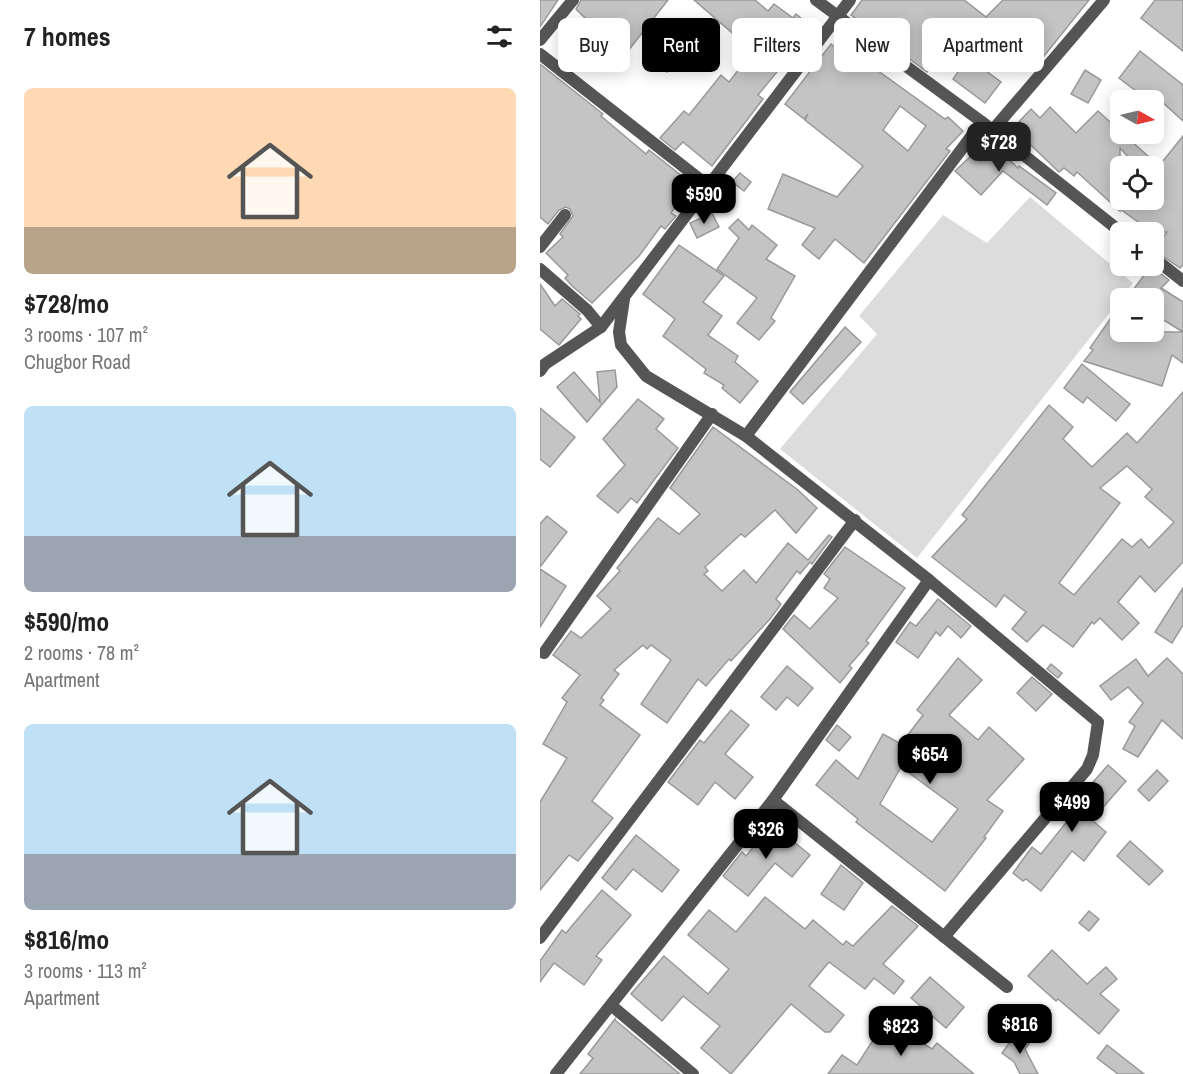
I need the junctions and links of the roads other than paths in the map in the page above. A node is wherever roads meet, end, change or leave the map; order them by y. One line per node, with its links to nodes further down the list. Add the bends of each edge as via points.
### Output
1 (573, 0): 6 (street)
2 (816, 0): 5 (street)
3 (850, 0): 5 (street)
4 (1104, 0): 9 (street)
5 (838, 17): 8 (street); 10 (street)
6 (540, 40)
7 (540, 54): 10 (street)
8 (982, 122): 9 (street); 21 (street)
9 (992, 131): 12 (street)
10 (707, 185): 17 (street)
11 (565, 214): 13 (street)
12 (1110, 223)
13 (540, 247)
14 (1164, 266): 16 (street)
15 (540, 269): 18 (street)
16 (1183, 282)
17 (624, 299): 18 (street); 20 (street, via 621,345 646,376)
18 (601, 327): 19 (street)
19 (540, 371)
20 (712, 414): 21 (street); 24 (street)
21 (746, 436): 22 (street)
22 (855, 520): 23 (street); 27 (street)
23 (929, 580): 25 (street); 26 (street, via 1098,722 1087,769)
24 (544, 653)
25 (773, 800): 26 (street); 29 (street)
26 (944, 937): 28 (street)
27 (540, 938)
28 (1006, 987)
29 (612, 1006): 30 (street); 31 (street)
30 (556, 1074)
31 (693, 1074)

